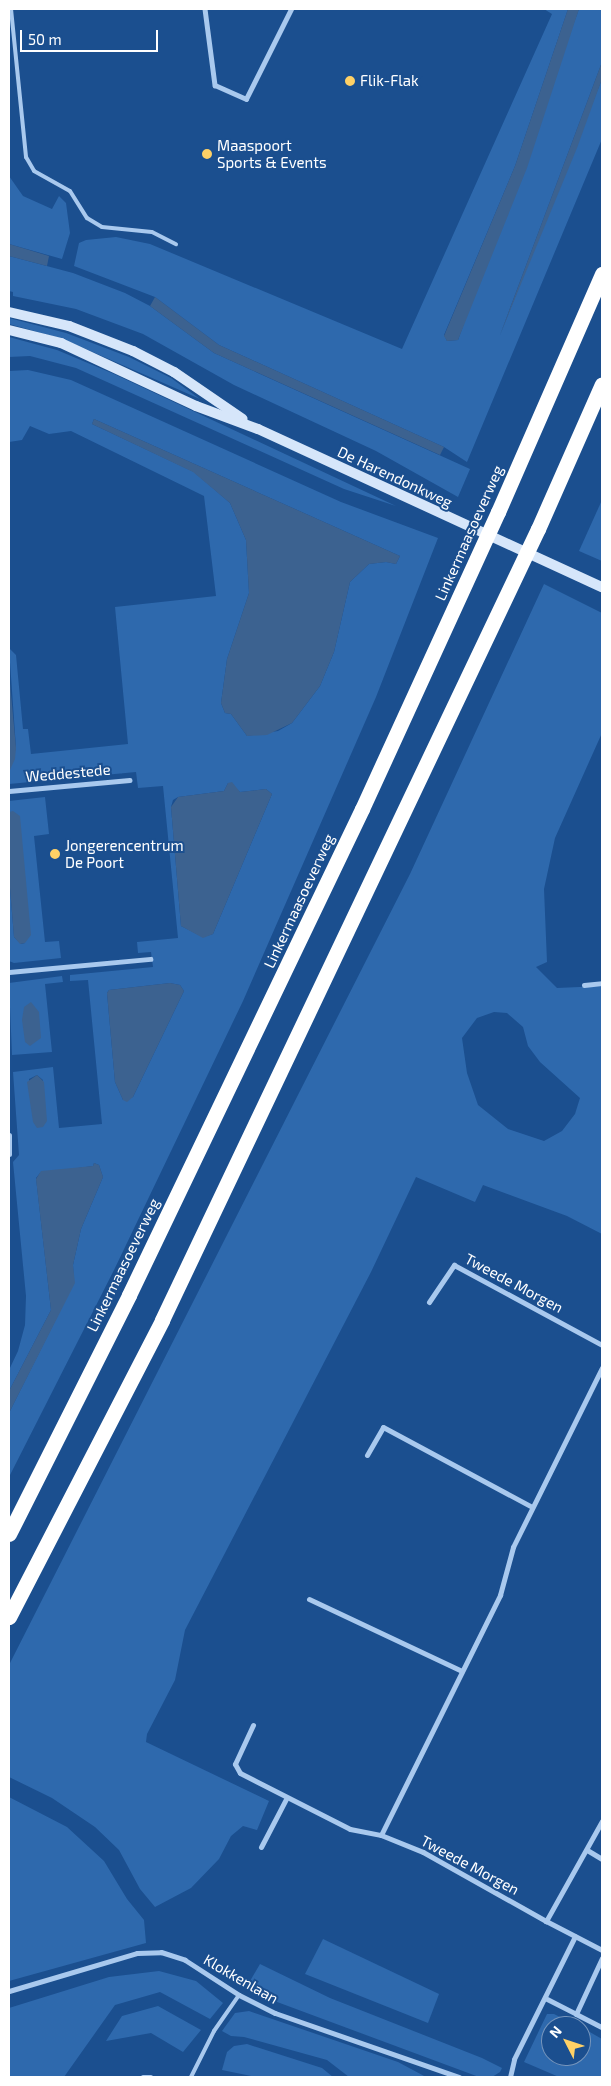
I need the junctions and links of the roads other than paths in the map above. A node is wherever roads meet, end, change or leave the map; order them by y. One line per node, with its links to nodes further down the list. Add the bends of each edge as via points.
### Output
1 (11, 9): 4 (lane, via 26,157 34,170 70,191 87,218 102,227 152,232)
2 (205, 9): 3 (street, via 215,85 246,99)
3 (291, 9)
4 (176, 244)
5 (602, 274): 24 (highway, Linkermaasoeverweg, via 498,512 282,976)
6 (9, 312): 9 (main road, De Harendonkweg, via 69,326 133,351 174,372)
7 (9, 330): 9 (main road, De Harendonkweg, via 61,343 196,406)
8 (602, 384): 26 (highway, via 538,529 162,1320)
9 (258, 429): 10 (main road, De Harendonkweg)
10 (602, 587)
11 (130, 780): 12 (street, Weddestede)
12 (9, 791)
13 (150, 959): 14 (street)
14 (9, 972)
15 (602, 983): 16 (street)
16 (584, 985)
17 (9, 1135): 18 (street)
18 (10, 1154)
19 (429, 1302): 20 (street, Tweede Morgen, via 454,1265)
20 (602, 1345)
21 (602, 1368): 23 (street)
22 (367, 1455): 23 (street, via 383,1427)
23 (532, 1507): 27 (street, via 513,1547 500,1596)
24 (9, 1534)
25 (310, 1599): 27 (street)
26 (9, 1617)
27 (462, 1671): 31 (street)
28 (253, 1724): 29 (street, Tweede Morgen, via 235,1764 240,1773)
29 (286, 1799): 31 (street, Tweede Morgen, via 350,1829); 32 (street)
30 (602, 1821): 33 (street)
31 (381, 1835): 35 (street, Tweede Morgen, via 423,1852)
32 (261, 1847)
33 (587, 1850): 34 (street); 35 (street)
34 (602, 1859)
35 (546, 1921): 36 (street, Tweede Morgen)
36 (575, 1936): 37 (street, Tweede Morgen); 41 (street)
37 (602, 1950)
38 (602, 1958): 42 (street)
39 (9, 1991): 40 (street, Klokkenlaan, via 149,1951 185,1960)
40 (239, 1995): 46 (lane, via 214,2031); 47 (street, Klokkenlaan, via 275,2013)
41 (545, 1998): 42 (street); 48 (street, via 514,2059)
42 (576, 2014): 43 (street)
43 (602, 2027)
44 (143, 2077): 45 (lane)
45 (151, 2077)
46 (191, 2077)
47 (459, 2077)
48 (510, 2077)

